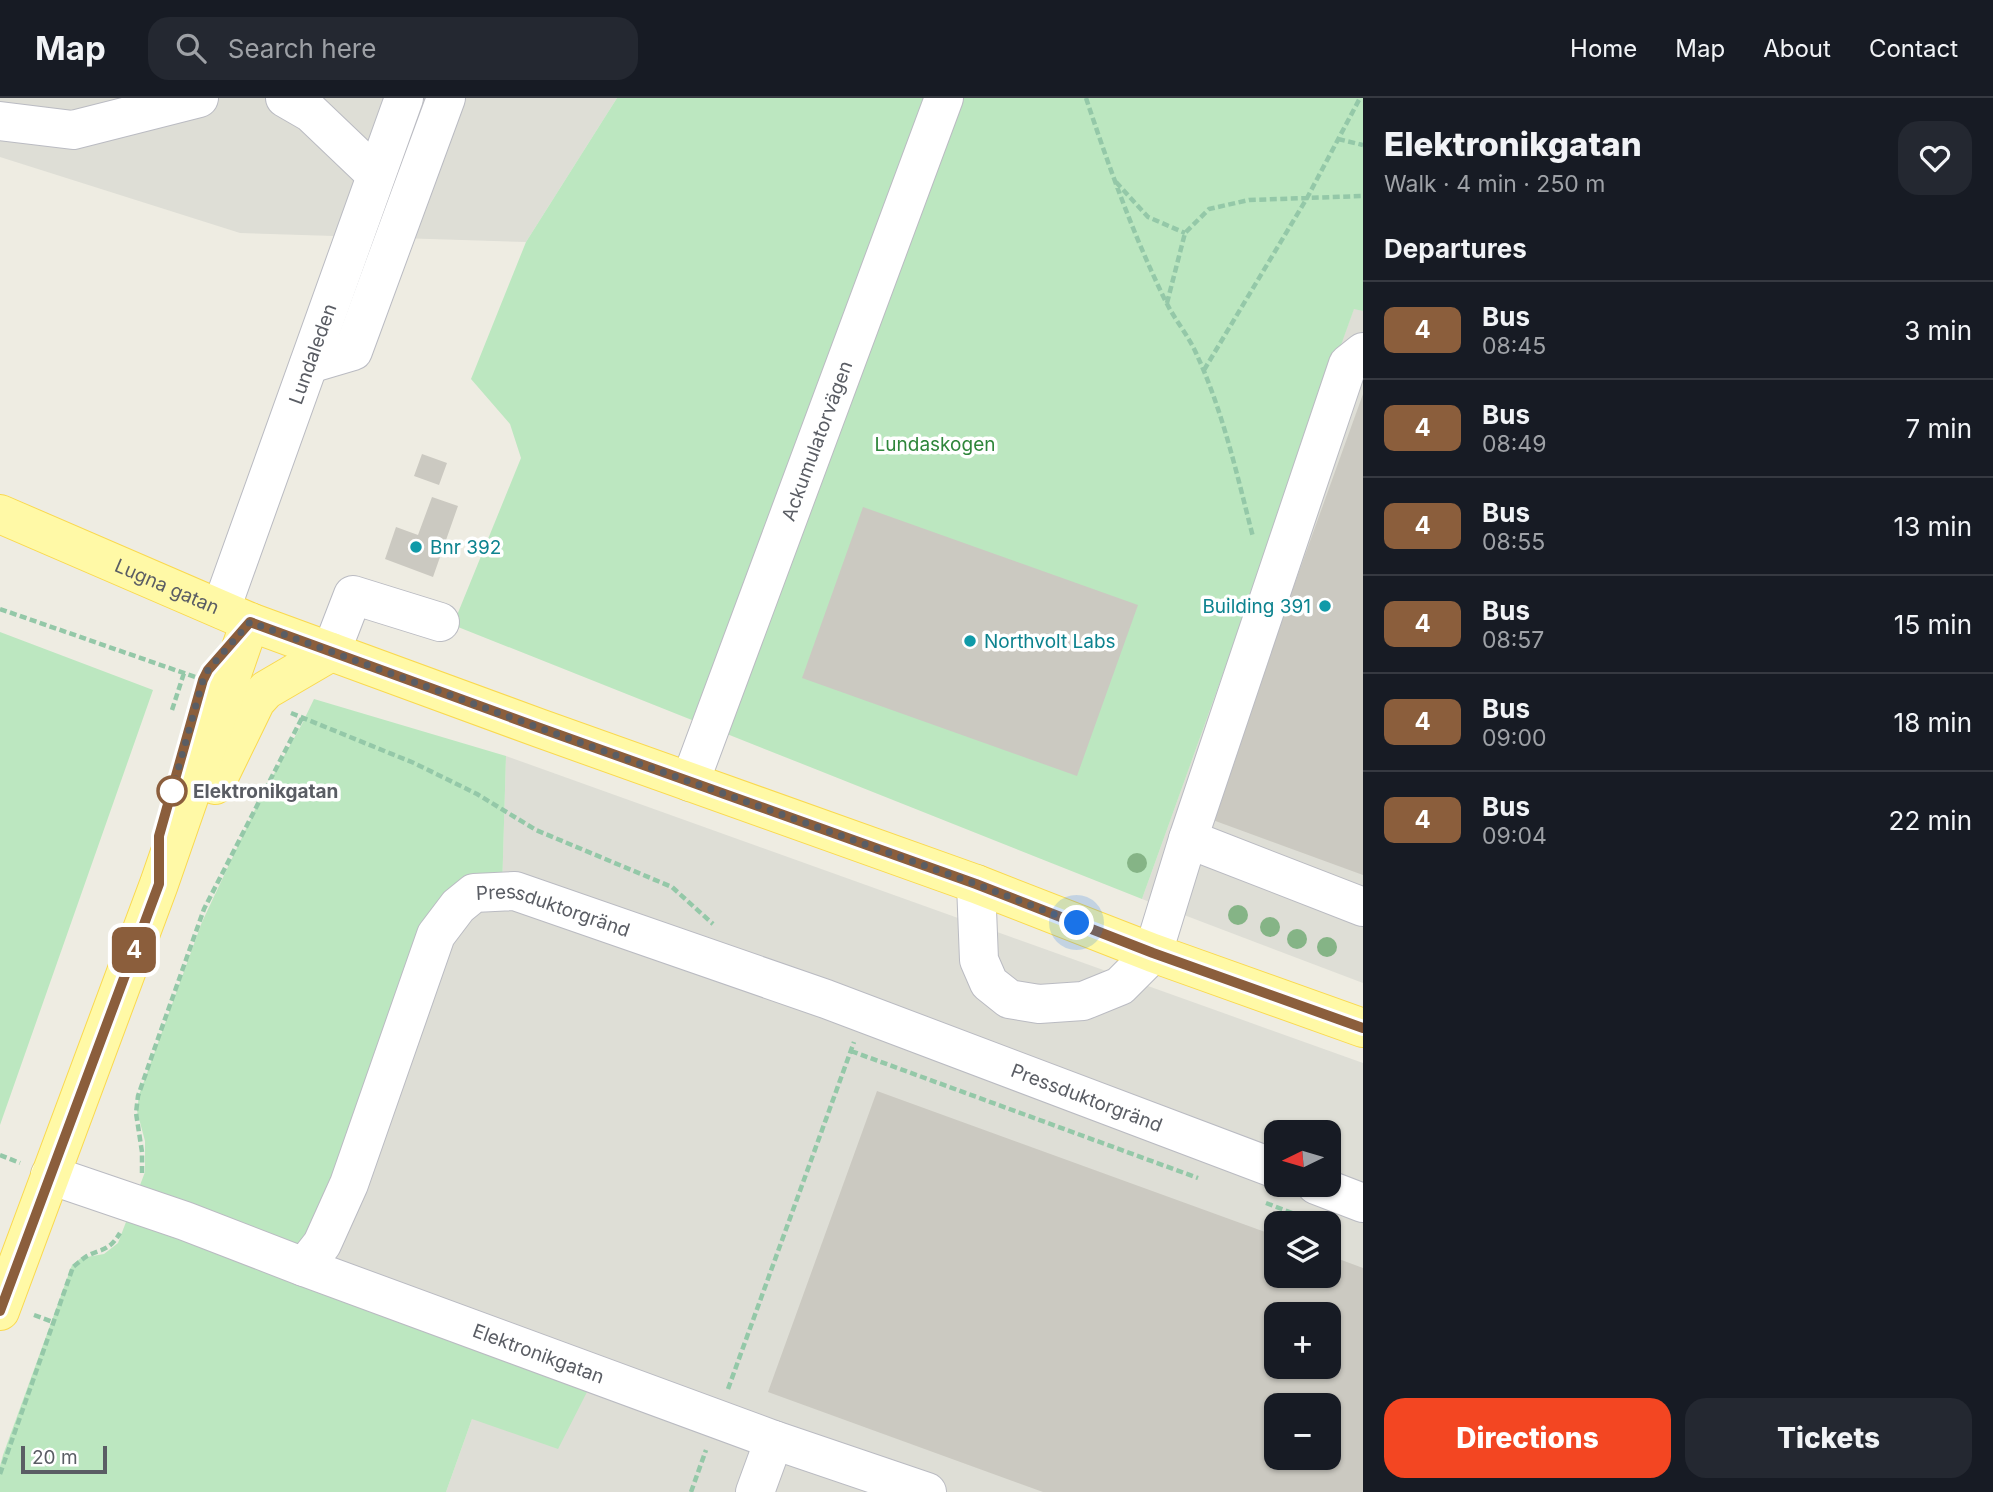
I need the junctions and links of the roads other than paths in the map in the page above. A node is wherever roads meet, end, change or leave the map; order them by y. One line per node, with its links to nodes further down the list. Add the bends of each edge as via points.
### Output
1 (199, 98): 6 (street, via 73,130)
2 (285, 98): 7 (street, via 311,113)
3 (404, 98): 7 (street, Lundaleden)
4 (446, 98): 9 (street, via 353,351)
5 (944, 98): 14 (street, Ackumulatorvägen)
6 (0, 121)
7 (376, 175): 9 (street, Lundaleden)
8 (1363, 352): 15 (street, via 1348,365)
9 (309, 364): 11 (street, Lundaleden)
10 (0, 514): 11 (main road, Lugna gatan)
11 (235, 616): 13 (main road, Lugna gatan); 16 (main road, Lundaleden)
12 (440, 622): 13 (street, via 355,587)
13 (331, 652): 14 (main road, Lugna gatan); 16 (main road, Lundaleden, via 266,690 256,701 178,862)
14 (690, 782): 17 (main road, Lugna gatan)
15 (1188, 839): 18 (street); 19 (street)
16 (159, 884): 21 (main road, Lundaleden)
17 (976, 884): 19 (main road, Lugna gatan); 19 (street, via 979,960 989,982 1009,999 1039,1004 1083,1001 1119,986)
18 (1361, 906)
19 (1153, 953): 20 (main road, Lugna gatan)
20 (1363, 1028)
21 (50, 1175): 25 (street); 26 (main road, Lundaleden)
22 (1264, 1183): 25 (street, Pressduktorgränd, via 788,986 515,891 480,891 458,906 436,935 349,1184 322,1244)
23 (1312, 1202): 24 (street)
24 (1363, 1203)
25 (304, 1267): 27 (street, Elektronikgatan)
26 (17, 1313)
27 (774, 1440): 28 (street); 29 (street, Elektronikgatan)
28 (755, 1492)
29 (927, 1492)

